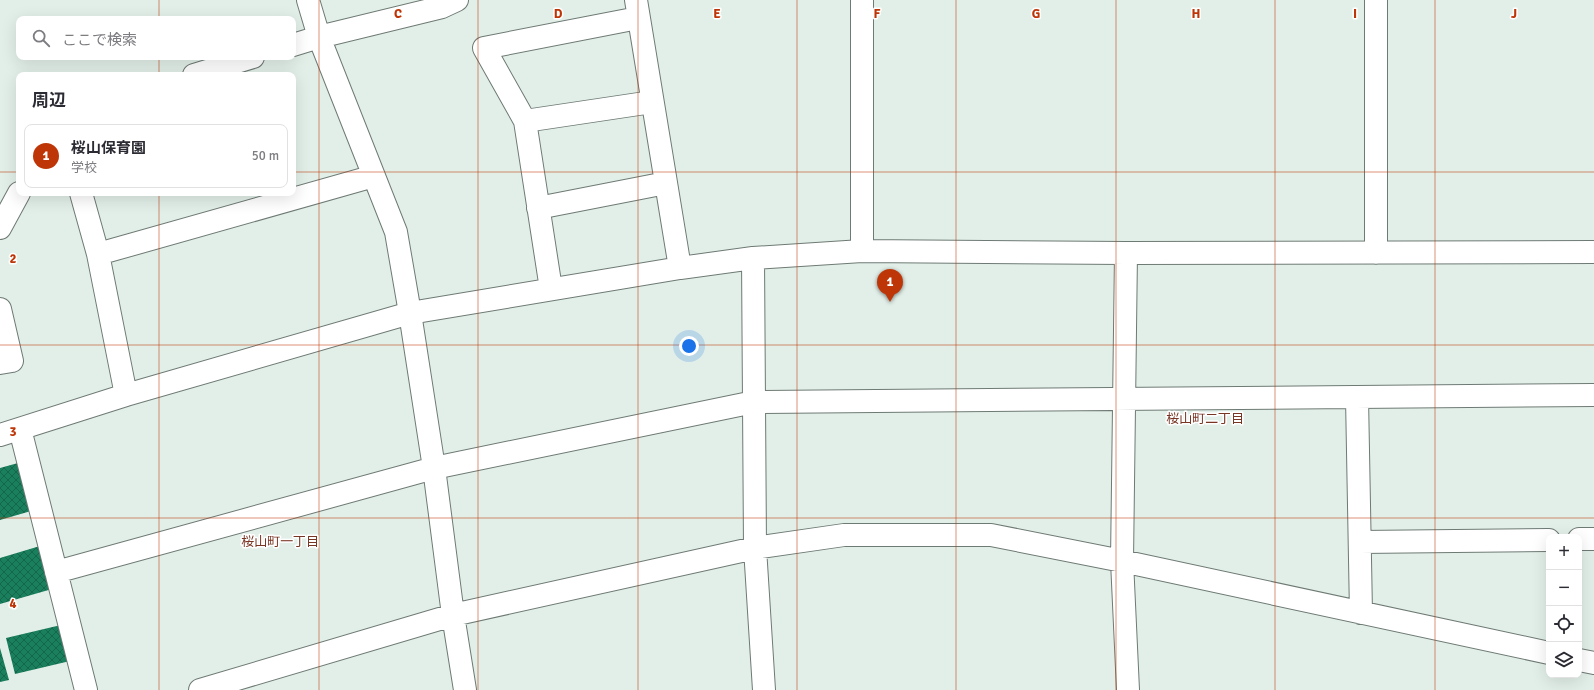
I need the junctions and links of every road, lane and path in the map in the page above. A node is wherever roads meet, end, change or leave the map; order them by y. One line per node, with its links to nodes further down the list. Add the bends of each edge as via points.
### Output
1 (308, 0): 6 (street)
2 (458, 0): 6 (street, via 442,7)
3 (862, 0): 18 (street)
4 (1376, 0): 21 (street)
5 (637, 9): 10 (street); 11 (street, via 484,48)
6 (319, 37): 7 (street); 12 (street)
7 (296, 44)
8 (243, 60): 9 (street)
9 (204, 72)
10 (652, 102): 11 (street); 13 (street)
11 (525, 122): 16 (street)
12 (374, 176): 22 (street); 27 (street, via 396,232)
13 (666, 183): 16 (street); 24 (street)
14 (17, 196): 17 (street)
15 (83, 196): 22 (street)
16 (538, 208): 25 (street)
17 (0, 228)
18 (862, 251): 20 (street); 23 (street)
19 (1594, 252): 21 (street)
20 (1126, 253): 21 (street); 32 (street)
21 (1376, 253)
22 (98, 254): 30 (street)
23 (753, 258): 24 (street); 33 (street)
24 (680, 268): 25 (street)
25 (551, 289): 27 (street)
26 (0, 309): 28 (street, via 12,360)
27 (410, 313): 30 (street); 35 (street)
28 (0, 363)
29 (1594, 394): 31 (street)
30 (126, 395): 34 (street)
31 (1357, 396): 32 (street); 39 (street)
32 (1124, 398): 33 (street); 41 (street)
33 (754, 402): 35 (street); 40 (street)
34 (10, 432): 42 (street)
35 (434, 468): 42 (street); 44 (street)
36 (1582, 539): 37 (street)
37 (1594, 539)
38 (1546, 540): 39 (street)
39 (1360, 542): 43 (street)
40 (755, 548): 41 (street, via 844,535 992,535); 44 (street); 51 (street)
41 (1122, 561): 43 (street); 52 (street)
42 (56, 572): 48 (street)
43 (1361, 613): 45 (street)
44 (453, 615): 49 (street); 50 (street)
45 (1546, 652)
46 (1582, 661): 47 (street)
47 (1594, 663)
48 (86, 690)
49 (200, 690)
50 (465, 690)
51 (764, 690)
52 (1128, 690)

